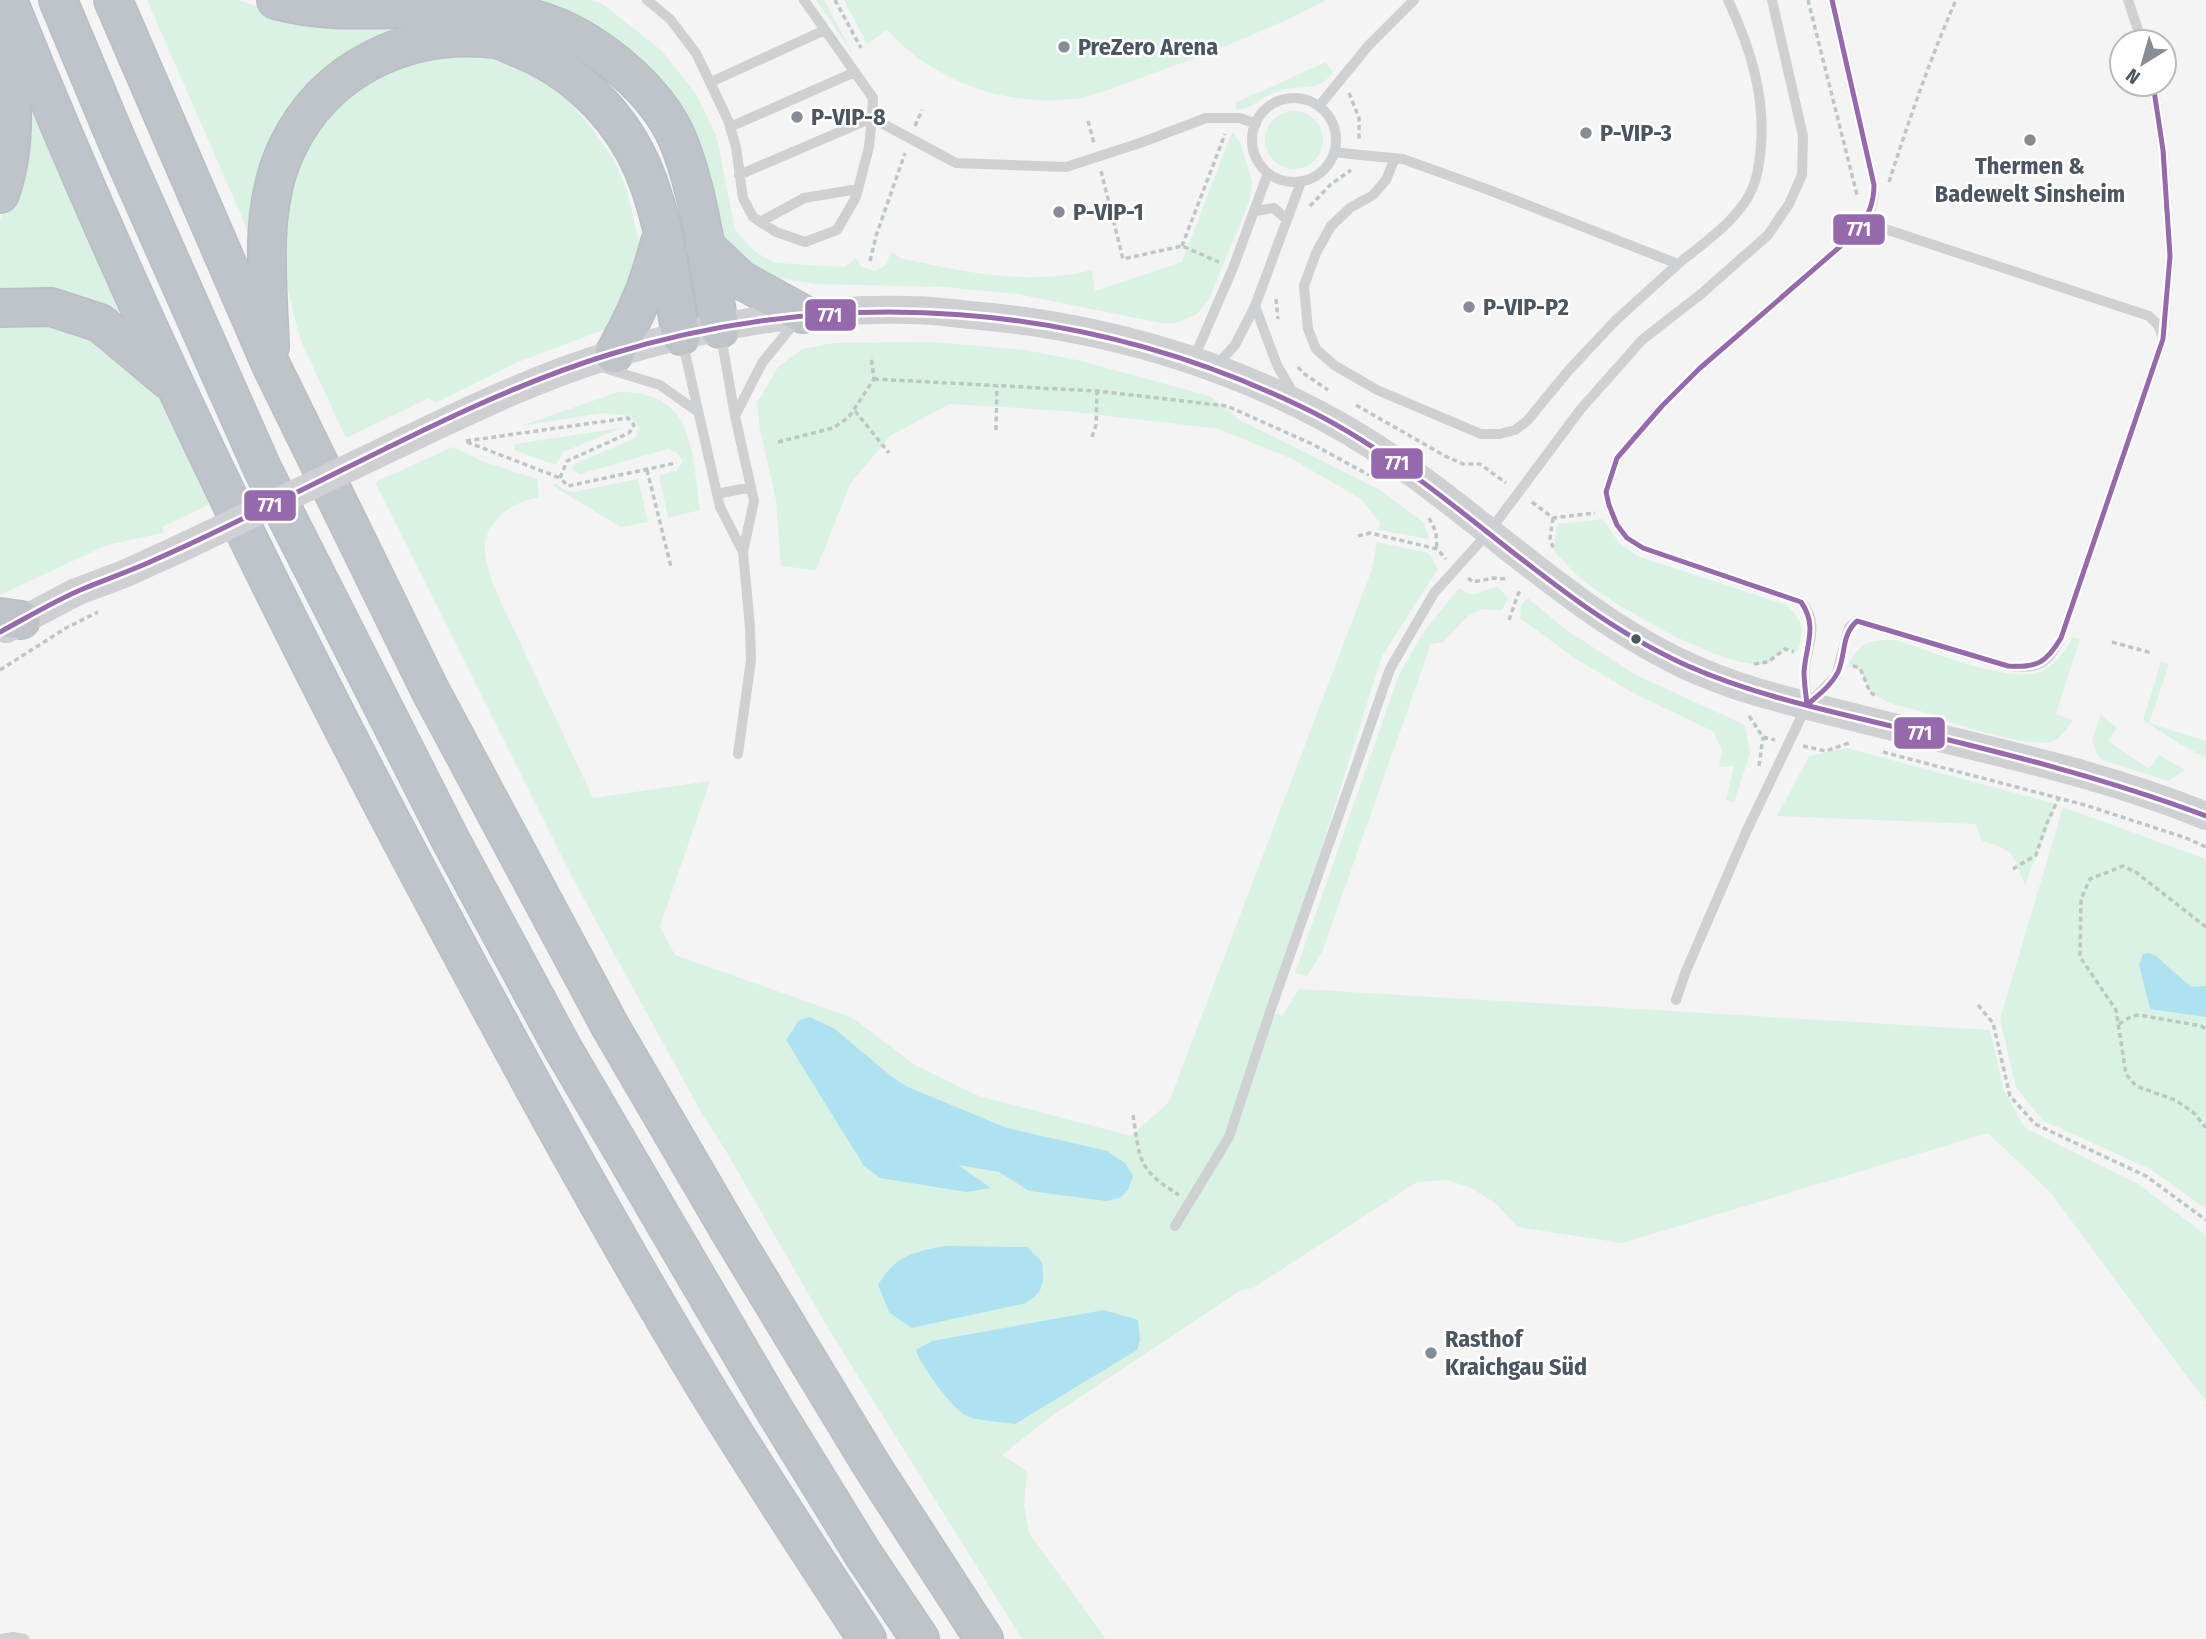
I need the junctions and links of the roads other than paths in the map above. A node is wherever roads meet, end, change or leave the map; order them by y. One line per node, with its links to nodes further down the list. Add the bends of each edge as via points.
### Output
1 (8, 0): 45 (highway)
2 (58, 0): 64 (highway, via 263,470 450,839 562,1048 765,1394)
3 (113, 0): 44 (highway)
4 (276, 0): 34 (highway, via 362,10 502,12 550,24 587,44 622,67 653,100 676,137)
5 (647, 0): 16 (lane, via 670,19)
6 (804, 0): 14 (lane)
7 (1414, 0): 18 (lane)
8 (1728, 0): 35 (lane, via 1755,69 1763,119 1759,176 1745,202 1722,228)
9 (1772, 0): 51 (lane, via 1803,136 1801,175 1789,204 1768,235 1642,340 1580,410)
10 (1832, 0): 32 (lane, via 1871,172 1874,204)
11 (2128, 0): 13 (lane)
12 (0, 4): 28 (highway, via 14,111)
13 (2138, 28)
14 (825, 30): 15 (lane); 16 (lane)
15 (855, 72): 19 (lane, via 873,98); 21 (lane)
16 (711, 82): 21 (lane)
17 (2155, 98): 41 (lane, via 2170,256)
18 (1319, 106): 20 (lane, via 1288,98 1272,104); 22 (lane, via 1335,130)
19 (872, 118): 20 (lane, via 956,163 1066,167 1206,118 1240,118); 25 (lane); 27 (lane)
20 (1256, 124): 24 (lane, via 1254,150)
21 (730, 127): 25 (lane)
22 (1335, 152): 23 (lane); 26 (lane, via 1324,170)
23 (1395, 158): 35 (lane); 35 (lane, via 1386,180 1331,226 1315,253 1304,286 1308,329 1316,349 1334,365 1377,390 1481,434 1515,430 1527,421 1616,320)
24 (1268, 173): 26 (lane, via 1283,181); 29 (lane)
25 (739, 175): 31 (lane, via 743,198)
26 (1301, 182): 30 (lane)
27 (858, 190): 31 (lane, via 804,198); 31 (lane, via 837,230 805,242)
28 (0, 194)
29 (1255, 211): 30 (lane, via 1274,208); 43 (lane)
30 (1286, 219): 36 (lane)
31 (760, 222)
32 (1858, 231): 41 (lane, via 1873,225 2148,316); 54 (lane, via 1699,369 1617,458 1606,492 1617,525 1643,548 1801,602 1812,628 1804,668)
33 (662, 234): 40 (highway); 42 (highway, via 637,314); 44 (highway, via 651,186 634,150 580,83 542,57 496,39 401,46 356,69 327,92 287,148 269,220)
34 (704, 245): 38 (highway, via 741,281); 39 (highway)
35 (1678, 264)
36 (1255, 306): 43 (lane, via 1235,345); 46 (lane, via 1277,365)
37 (0, 308): 45 (highway, via 51,307 100,323)
38 (803, 314): 39 (street); 43 (street, via 912,310 1015,319 1108,335); 48 (lane, via 762,363)
39 (720, 329): 40 (street); 48 (lane)
40 (681, 336): 42 (street); 47 (lane)
41 (2163, 339): 54 (lane, via 2051,657 2027,668 2008,666 1857,621 1849,626 1836,676)
42 (600, 358): 47 (lane, via 660,385); 53 (street, bridge, via 491,400 179,549)
43 (1203, 364): 46 (street)
44 (271, 365): 65 (highway, via 430,691 611,1026 767,1296)
45 (176, 387): 59 (highway, via 313,671 493,1012 707,1388)
46 (1301, 406): 51 (street, via 1371,445)
47 (698, 412): 50 (lane)
48 (735, 416): 49 (lane)
49 (751, 487): 50 (lane); 52 (lane, via 754,501)
50 (717, 494): 52 (lane)
51 (1489, 532): 54 (street, via 1577,602 1651,648 1690,668); 58 (lane, via 1434,593 1390,669 1229,1137)
52 (743, 551): 55 (lane, via 751,660)
53 (7, 623)
54 (1807, 705): 56 (street, via 2068,770); 57 (lane, via 1747,830)
55 (738, 754)
56 (2206, 816)
57 (1676, 1000)
58 (1175, 1226)
59 (832, 1586): 62 (highway); 63 (highway)
60 (0, 1639): 61 (lane)
61 (24, 1639)
62 (857, 1639)
63 (867, 1639)
64 (920, 1639)
65 (984, 1639)

